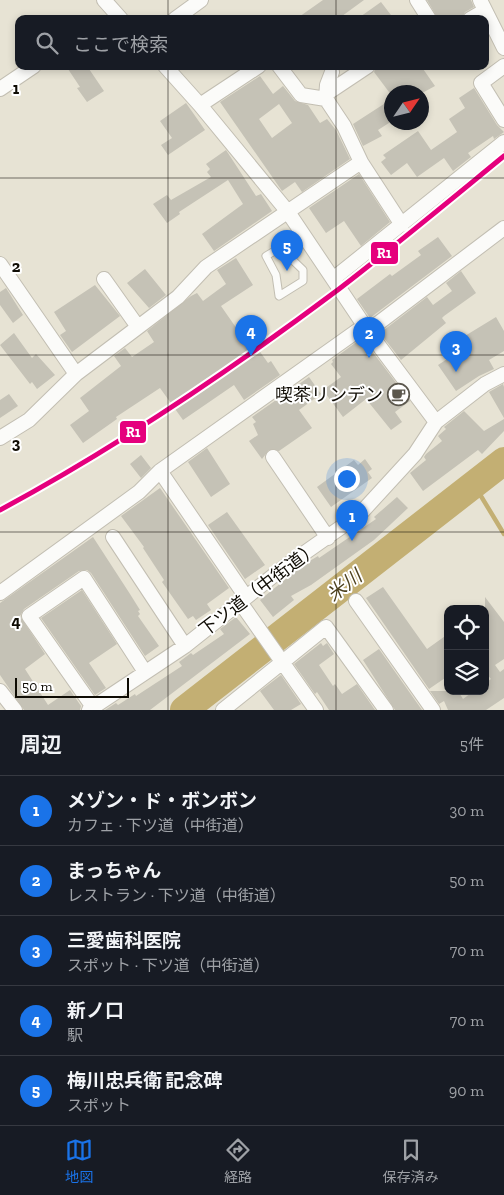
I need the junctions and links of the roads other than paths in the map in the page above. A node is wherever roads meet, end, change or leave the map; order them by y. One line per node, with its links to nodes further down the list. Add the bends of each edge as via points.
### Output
1 (104, 0): 4 (street)
2 (202, 0): 5 (street)
3 (417, 0): 6 (street)
4 (114, 15)
5 (181, 15)
6 (426, 15)
7 (489, 19): 8 (street)
8 (504, 48)
9 (504, 66): 19 (street, via 481,83)
10 (28, 70): 16 (street)
11 (169, 70): 18 (street)
12 (253, 70): 18 (street)
13 (283, 70): 17 (street, via 301,95)
14 (363, 70): 17 (street)
15 (332, 72): 17 (street)
16 (0, 89)
17 (326, 97): 21 (street)
18 (200, 105): 22 (street)
19 (504, 120)
20 (504, 142): 23 (street)
21 (361, 162): 22 (street); 23 (street)
22 (288, 212): 25 (street); 30 (street, via 206,266 178,297)
23 (402, 225): 29 (street)
24 (504, 228): 31 (street)
25 (302, 234): 26 (lane); 29 (street)
26 (279, 247): 26 (lane, via 303,270 303,281 279,296 276,275 266,256)
27 (0, 264): 32 (street)
28 (104, 279): 30 (street)
29 (333, 279): 31 (street)
30 (138, 327): 32 (street)
31 (366, 328): 34 (street); 37 (street)
32 (76, 374): 35 (street, via 29,420)
33 (504, 374): 34 (street, 下ツ道（中街道）, via 485,384)
34 (436, 422): 39 (street, 下ツ道（中街道）, via 415,454 388,485 360,514)
35 (0, 438)
36 (273, 457): 39 (street)
37 (160, 472): 40 (street, via 139,492); 41 (street)
38 (113, 537): 43 (street)
39 (328, 538): 41 (street, 下ツ道（中街道）)
40 (0, 593)
41 (243, 599): 43 (street, 下ツ道（中街道）); 44 (street)
42 (356, 601): 52 (street)
43 (185, 646): 45 (street, 下ツ道（中街道）)
44 (280, 658): 49 (street); 50 (street); 51 (street, via 326,627)
45 (145, 672): 47 (street, 下ツ道（中街道）); 47 (street, via 84,578 29,616)
46 (0, 691): 48 (street)
47 (91, 708)
48 (15, 710)
49 (223, 710)
50 (316, 710)
51 (386, 710)
52 (432, 710)

